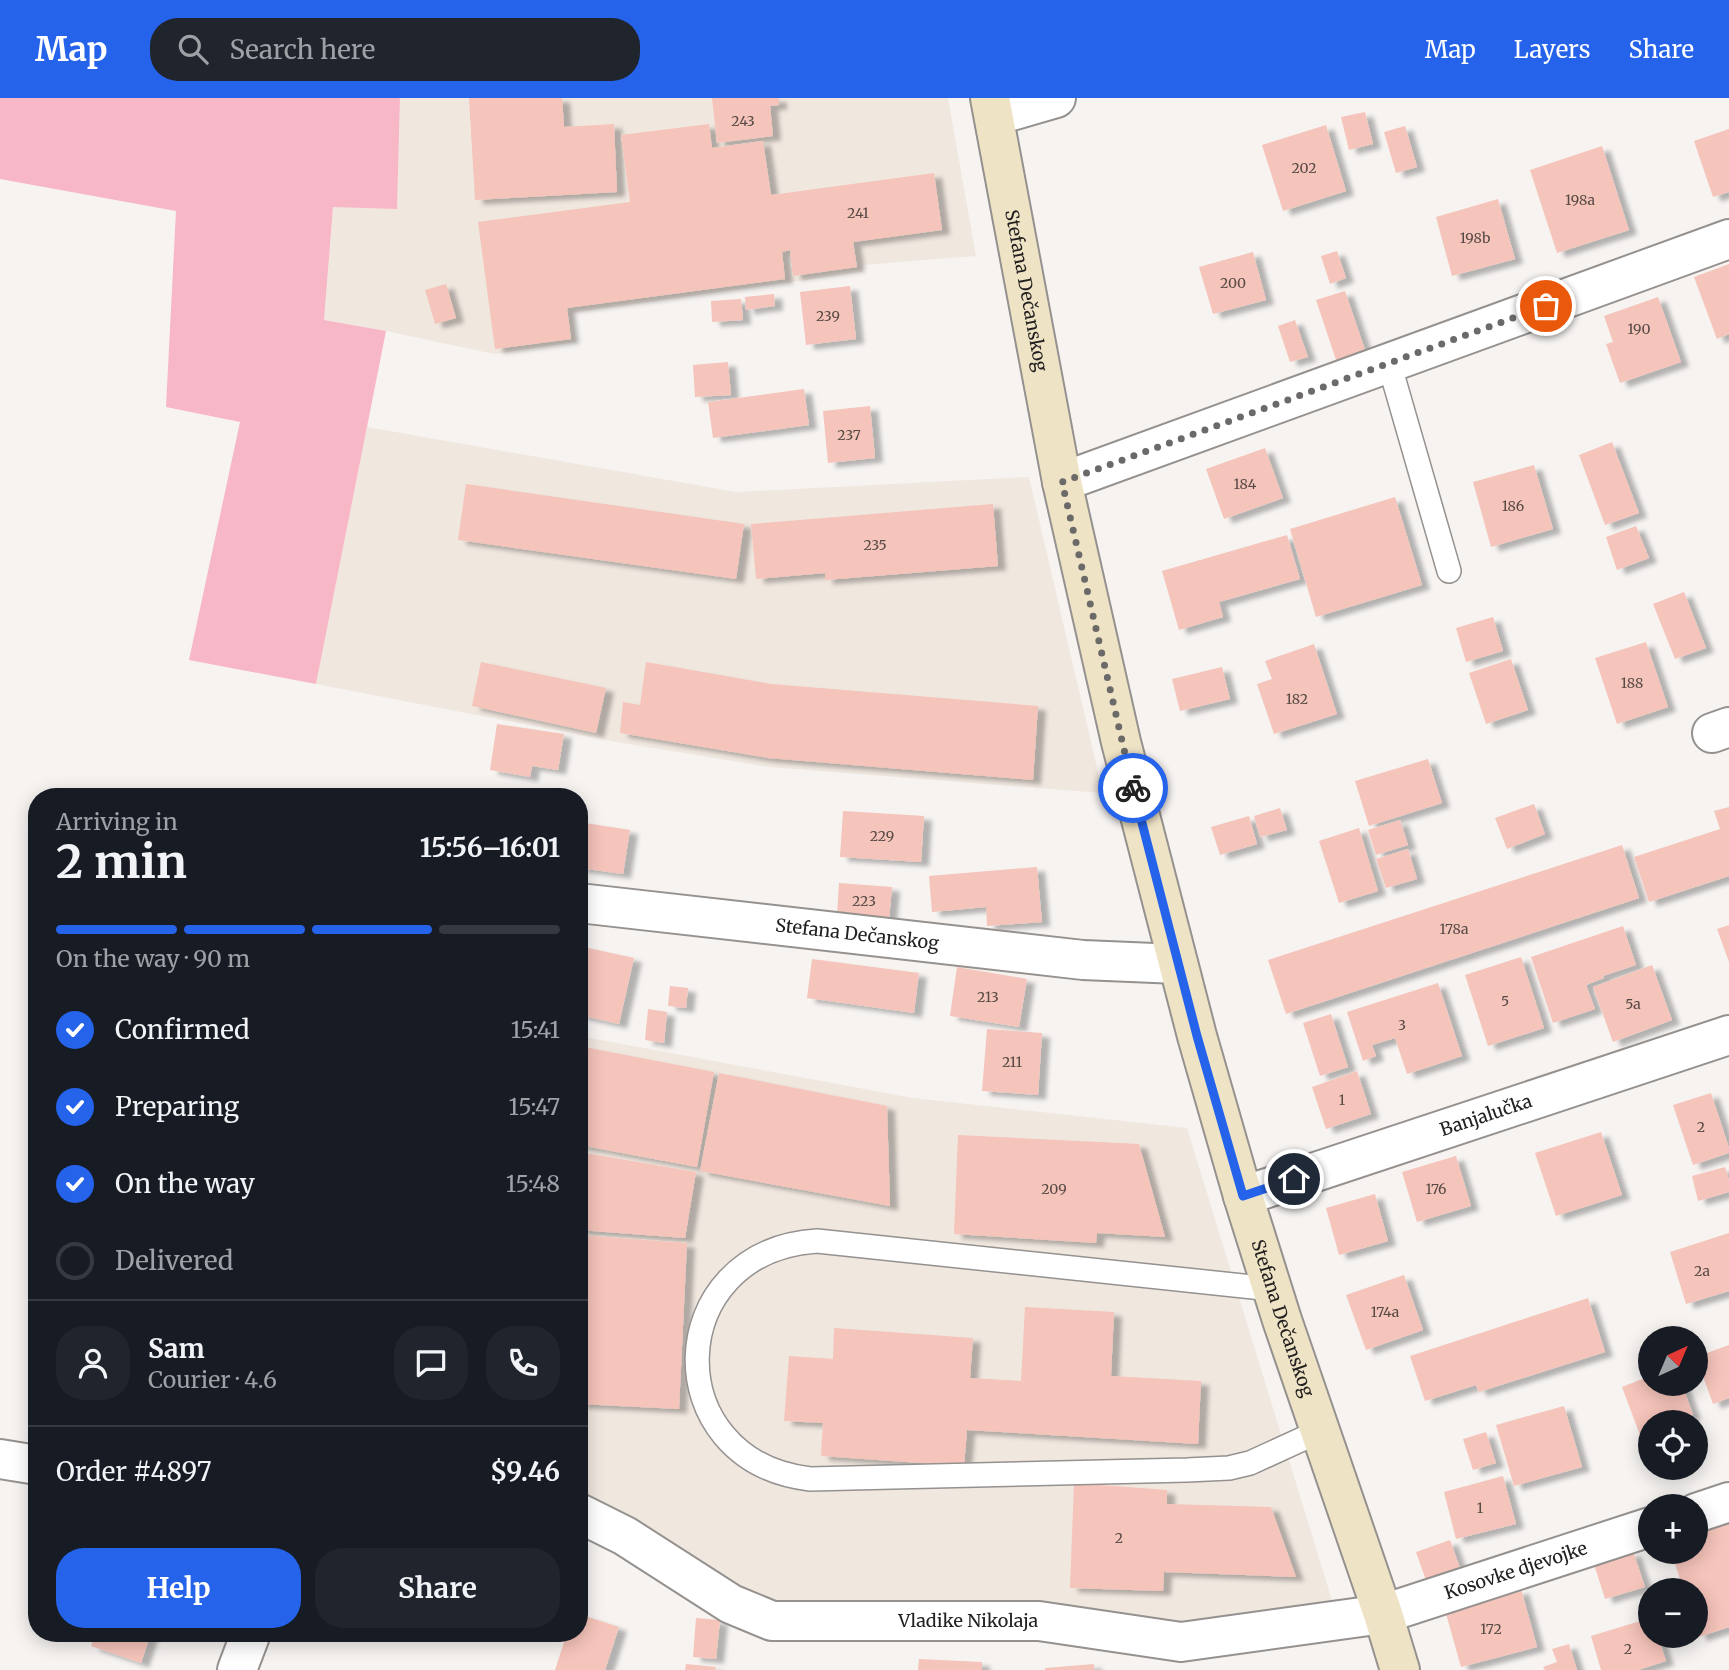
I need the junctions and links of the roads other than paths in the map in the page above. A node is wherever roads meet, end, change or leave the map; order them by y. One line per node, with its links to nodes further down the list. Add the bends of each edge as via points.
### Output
1 (1056, 98): 2 (street)
2 (992, 107): 5 (main road, Stefana Dečanskog)
3 (1729, 239): 4 (street)
4 (1389, 363): 5 (street); 6 (lane)
5 (1062, 482): 8 (main road, Stefana Dečanskog)
6 (1449, 571)
7 (588, 904): 8 (street, Stefana Dečanskog, via 1083,960)
8 (1178, 964): 10 (main road, Stefana Dečanskog)
9 (1729, 1035): 10 (street, Banjalučka)
10 (1243, 1196): 11 (main road, Stefana Dečanskog)
11 (1272, 1289): 12 (main road, Stefana Dečanskog); 12 (lane, via 799,1242 757,1257 717,1294 700,1334 699,1382 709,1412 736,1449 760,1466 810,1479 1229,1468)
12 (1320, 1431): 19 (main road, Stefana Dečanskog)
13 (0, 1459): 14 (street)
14 (28, 1464)
15 (1729, 1502): 16 (street)
16 (1708, 1509)
17 (588, 1518): 19 (street, Vladike Nikolaja, via 731,1604 772,1621 1039,1621 1181,1642)
18 (1638, 1531): 19 (street, Kosovke djevojke)
19 (1383, 1614): 22 (main road, Stefana Dečanskog)
20 (248, 1642): 21 (street)
21 (237, 1670)
22 (1400, 1670)

